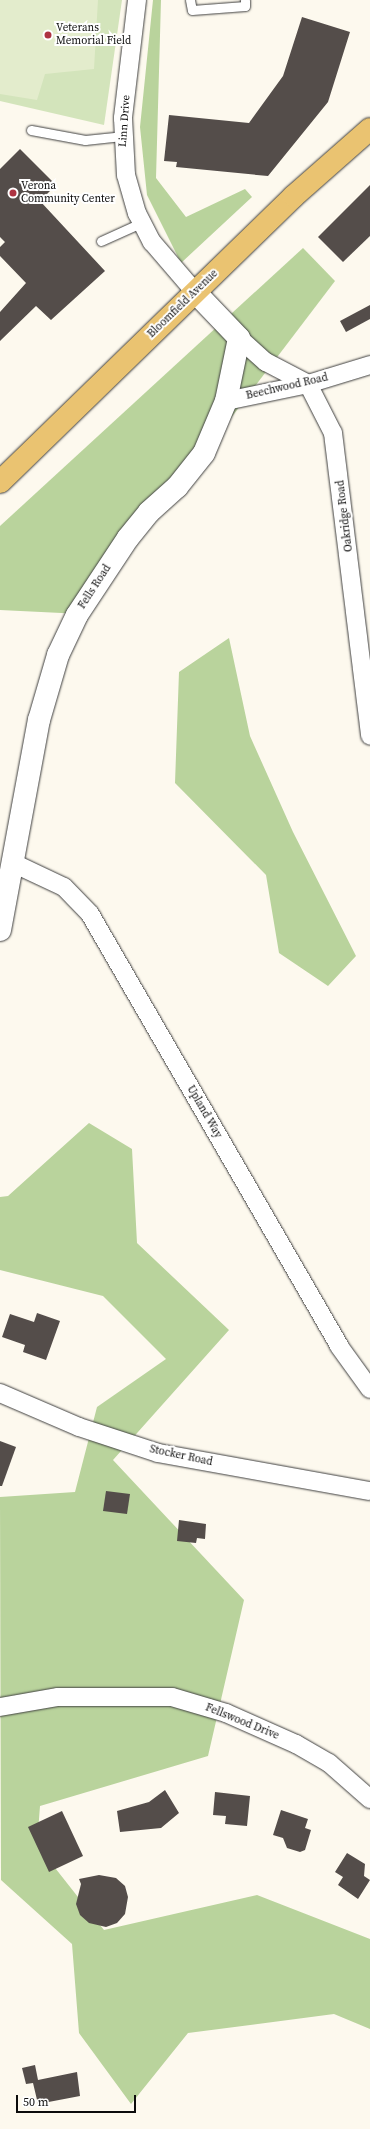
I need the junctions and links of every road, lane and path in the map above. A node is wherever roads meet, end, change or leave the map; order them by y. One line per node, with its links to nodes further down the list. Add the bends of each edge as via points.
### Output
1 (137, 0): 6 (street, Linn Drive)
2 (190, 0): 3 (lane, via 192,10 245,6)
3 (245, 0)
4 (370, 129): 9 (main road, Bloomfield Avenue, via 294,196)
5 (32, 130): 6 (lane, via 85,140)
6 (122, 136): 7 (street, Linn Drive, via 126,175)
7 (141, 223): 8 (lane); 9 (street, Linn Drive, via 163,258)
8 (101, 241)
9 (196, 292): 10 (street); 14 (main road, Bloomfield Avenue)
10 (239, 338): 12 (street, via 266,362); 13 (street, Fells Road)
11 (370, 365): 12 (street, Beechwood Road)
12 (308, 384): 13 (street, Beechwood Road); 15 (street, Oakridge Road, via 327,418 336,447)
13 (226, 401): 16 (street, Fells Road, via 204,453 177,487 149,512 128,538 67,634 42,705)
14 (0, 482)
15 (370, 736)
16 (13, 863): 17 (street, Fells Road); 18 (street, Upland Way, via 64,887 90,914 339,1346)
17 (0, 930)
18 (370, 1389)
19 (0, 1393): 20 (street, Stocker Road, via 78,1427 158,1453)
20 (370, 1490)
21 (0, 1707): 22 (street, Fellswood Drive, via 58,1697 172,1697 226,1713 296,1744 329,1763)
22 (370, 1799)

